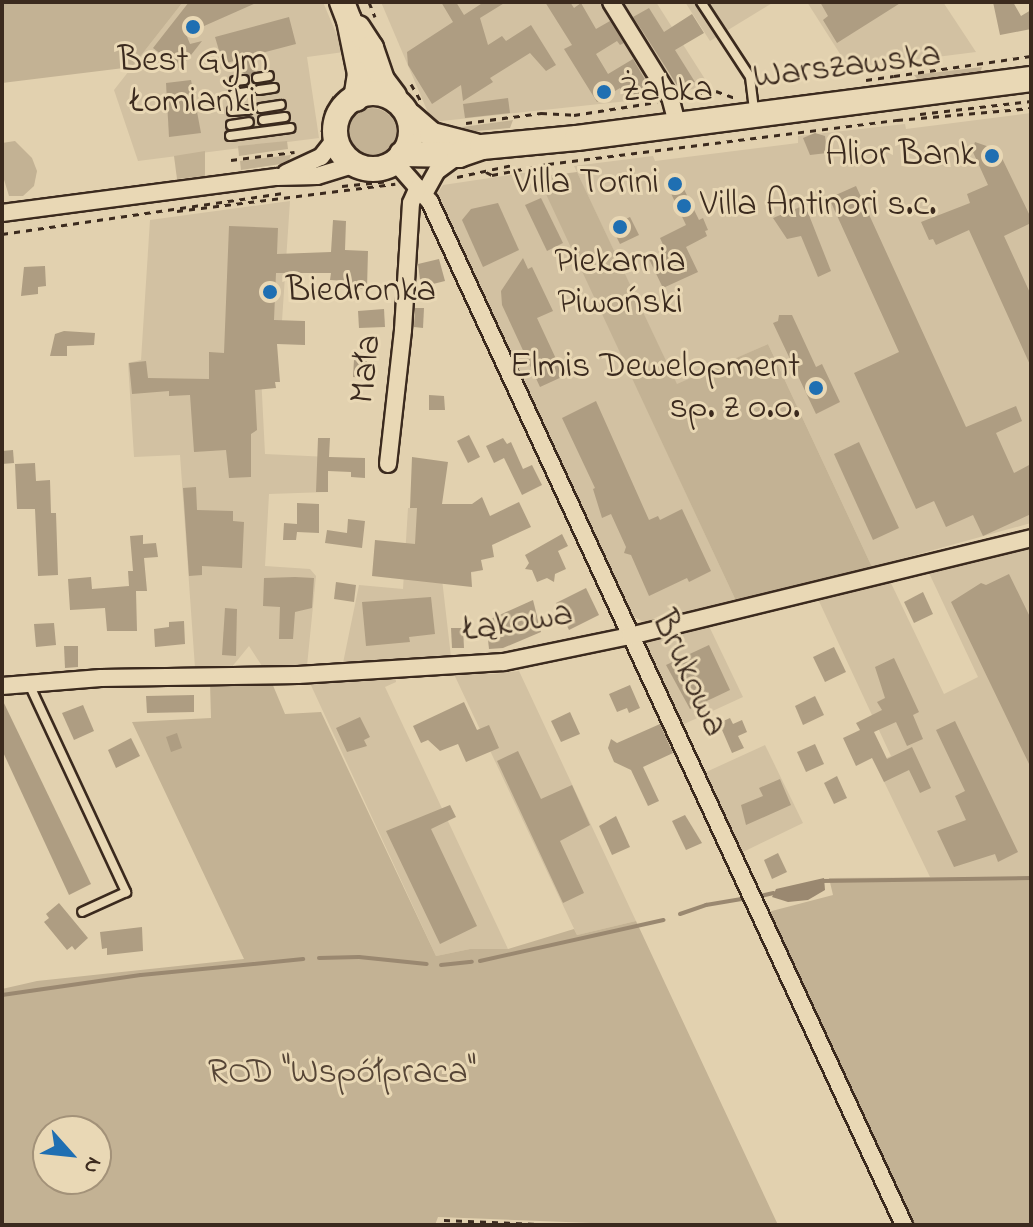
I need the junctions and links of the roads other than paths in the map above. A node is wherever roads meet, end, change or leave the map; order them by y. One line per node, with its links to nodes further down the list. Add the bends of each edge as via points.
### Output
1 (611, 2): 23 (street, via 670,97)
2 (701, 2): 18 (lane, via 750,77)
3 (346, 11): 8 (street, via 363,34 382,80); 12 (street, via 360,74)
4 (269, 76): 5 (lane)
5 (257, 78)
6 (1031, 79): 18 (street, Warszawska)
7 (274, 88): 9 (lane)
8 (401, 88): 12 (street); 16 (street, Warszawska)
9 (259, 90)
10 (246, 92): 11 (lane)
11 (234, 94)
12 (347, 94): 26 (street)
13 (281, 105): 14 (lane)
14 (261, 108)
15 (248, 110): 17 (lane)
16 (417, 110): 27 (street, Warszawska, via 432,135); 29 (street)
17 (232, 111)
18 (754, 116): 23 (street, Warszawska)
19 (285, 117): 20 (lane)
20 (263, 120)
21 (249, 122): 22 (lane)
22 (231, 125)
23 (678, 126): 27 (street, Warszawska)
24 (290, 128): 25 (lane)
25 (230, 136)
26 (328, 139): 28 (street); 30 (street, via 321,157)
27 (465, 160): 29 (street, Warszawska); 29 (street, via 434,174)
28 (353, 165): 29 (street, Warszawska); 30 (street, via 317,176)
29 (408, 175): 32 (street, Mała, via 403,330); 34 (street, Brukowa)
30 (277, 177): 31 (street)
31 (2, 213)
32 (388, 464)
33 (1031, 538): 34 (street, Łąkowa)
34 (630, 636): 35 (street, Łąkowa, via 504,662); 38 (street, Brukowa)
35 (29, 684): 36 (street, Łąkowa); 37 (lane, via 126,892)
36 (2, 686)
37 (82, 912)
38 (904, 1225)

